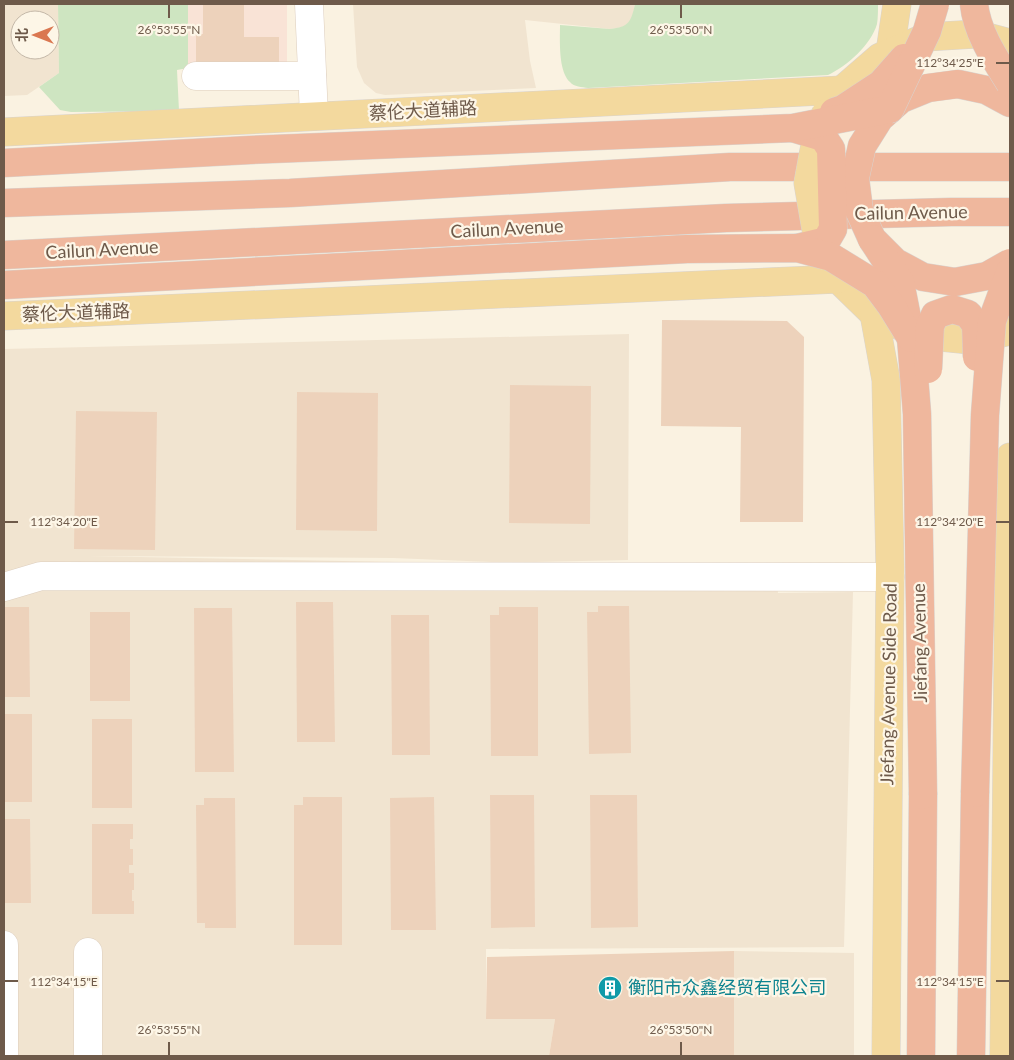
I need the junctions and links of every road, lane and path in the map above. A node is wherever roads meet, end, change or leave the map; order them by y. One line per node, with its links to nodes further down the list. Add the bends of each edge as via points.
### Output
1 (309, 4): 11 (street)
2 (897, 4): 8 (main road)
3 (935, 4): 6 (highway, bridge)
4 (974, 4): 12 (highway, bridge, via 988,50)
5 (982, 4): 9 (highway, via 991,31)
6 (927, 31): 15 (highway, bridge); 17 (highway, bridge, via 881,84 843,109)
7 (1010, 44): 8 (main road, via 976,34 926,37)
8 (890, 52): 13 (main road, via 880,56)
9 (1010, 58)
10 (196, 76): 11 (street)
11 (312, 76): 16 (street)
12 (1010, 83)
13 (835, 101): 16 (main road, 蔡伦大道辅路); 27 (main road, bridge, via 817,134 808,183 817,235)
14 (1010, 103): 15 (highway, via 986,90 958,84 928,88 901,99)
15 (890, 109): 17 (highway, bridge); 23 (highway, bridge, via 879,119 862,146 856,178 859,210)
16 (314, 116): 18 (main road, 蔡伦大道辅路)
17 (793, 128): 19 (highway, bridge); 24 (highway, bridge, via 823,137 832,149 833,229 826,241)
18 (4, 132)
19 (4, 163)
20 (1010, 167): 21 (highway, via 730,167 290,193)
21 (4, 203)
22 (1010, 212): 25 (highway, Cailun Avenue, via 726,218)
23 (872, 239): 26 (highway, bridge, via 894,262 923,277 955,282 987,276); 34 (highway, Jiefang Avenue, bridge, via 900,282)
24 (797, 248): 29 (highway, bridge, via 687,248); 34 (highway, bridge, via 831,257 875,284)
25 (4, 255)
26 (1010, 263)
27 (832, 267): 30 (main road); 31 (main road, 蔡伦大道辅路)
28 (1010, 272): 35 (highway, bridge, via 992,321)
29 (4, 285)
30 (874, 314): 33 (main road, via 920,335 970,340); 39 (main road, Jiefang Avenue Side Road, via 886,380)
31 (4, 316)
32 (1010, 319): 35 (highway)
33 (1010, 331)
34 (912, 338): 37 (highway, Jiefang Avenue, bridge)
35 (988, 368): 38 (highway, bridge)
36 (1010, 457): 48 (main road)
37 (919, 546): 38 (highway, bridge, via 930,326 936,315 952,309 968,314 976,324); 46 (highway, Jiefang Avenue, bridge)
38 (982, 546): 47 (highway, bridge)
39 (890, 577): 40 (street, via 41,576); 45 (main road, Jiefang Avenue Side Road)
40 (4, 587)
41 (4, 945): 43 (street)
42 (88, 952): 44 (street)
43 (4, 1056)
44 (88, 1056)
45 (886, 1056)
46 (921, 1056)
47 (971, 1056)
48 (1004, 1056)

